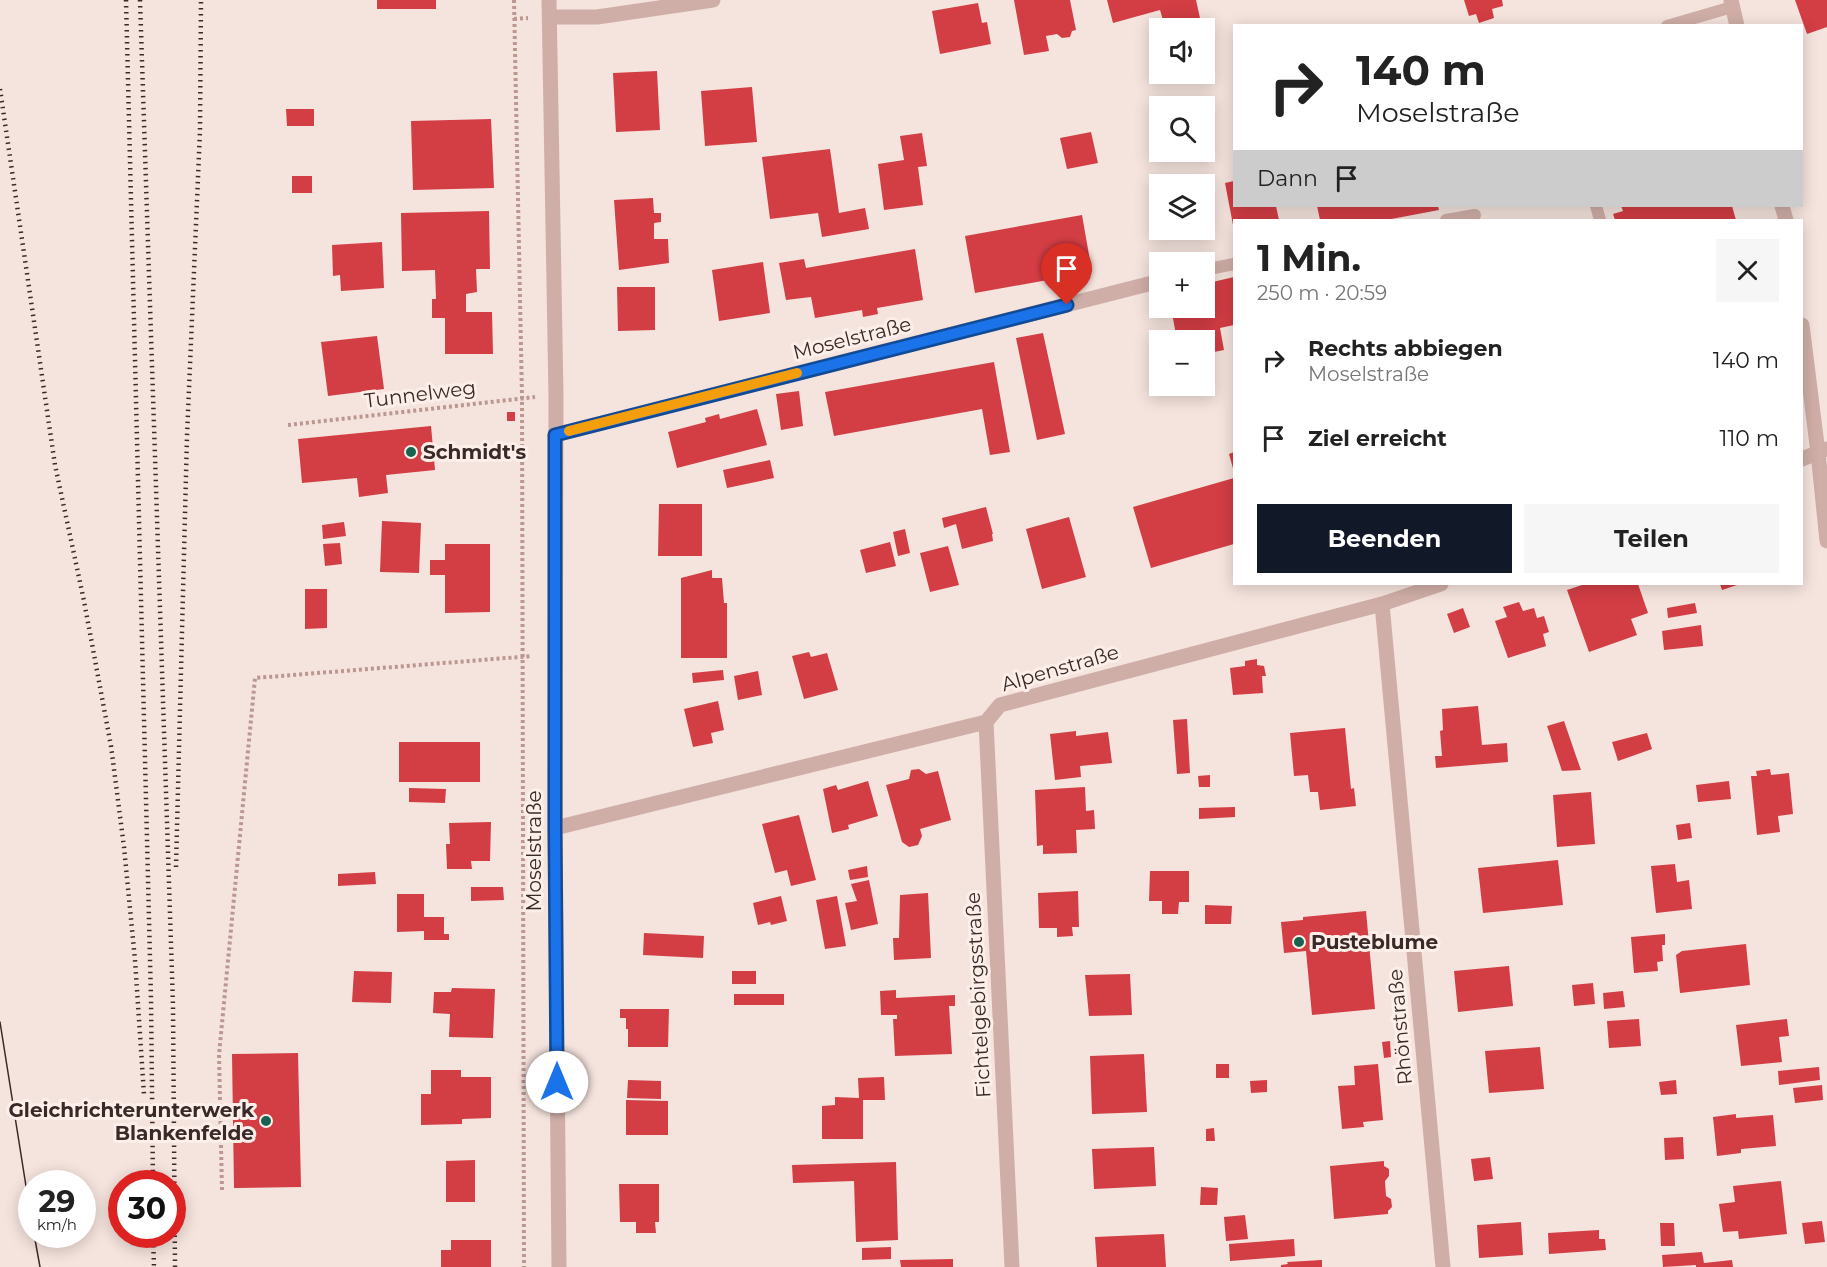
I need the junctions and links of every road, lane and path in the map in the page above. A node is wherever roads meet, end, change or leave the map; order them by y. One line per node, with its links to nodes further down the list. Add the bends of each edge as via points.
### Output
1 (514, 0): 15 (path)
2 (549, 0): 5 (street, Moselstraße)
3 (713, 0): 5 (street, via 597,17)
4 (1732, 3): 6 (lane); 7 (street)
5 (550, 17): 14 (street, Moselstraße)
6 (1673, 24)
7 (1737, 24)
8 (1475, 214): 9 (lane)
9 (1451, 219)
10 (1233, 264): 11 (lane)
11 (1215, 268)
12 (1149, 284): 17 (street, Moselstraße)
13 (1803, 331): 18 (street)
14 (556, 396): 15 (path, Tunnelweg); 17 (street, Moselstraße)
15 (522, 397): 16 (path, Tunnelweg); 24 (path)
16 (288, 425)
17 (555, 435): 23 (street, Moselstraße)
18 (1823, 451): 19 (street); 20 (street)
19 (1803, 459)
20 (1827, 541)
21 (1437, 585): 22 (street, Alpenstraße)
22 (1382, 604): 25 (street, Alpenstraße, via 1000,705); 31 (street, Rhönstraße)
23 (555, 654): 24 (path); 26 (street, Moselstraße)
24 (523, 657): 27 (path, via 255,678 219,1054); 28 (path)
25 (986, 722): 26 (street, Alpenstraße); 30 (street, Fichtelgebirgsstraße)
26 (555, 828): 29 (street, Moselstraße)
27 (222, 1190)
28 (525, 1267)
29 (559, 1267)
30 (1012, 1267)
31 (1443, 1267)

